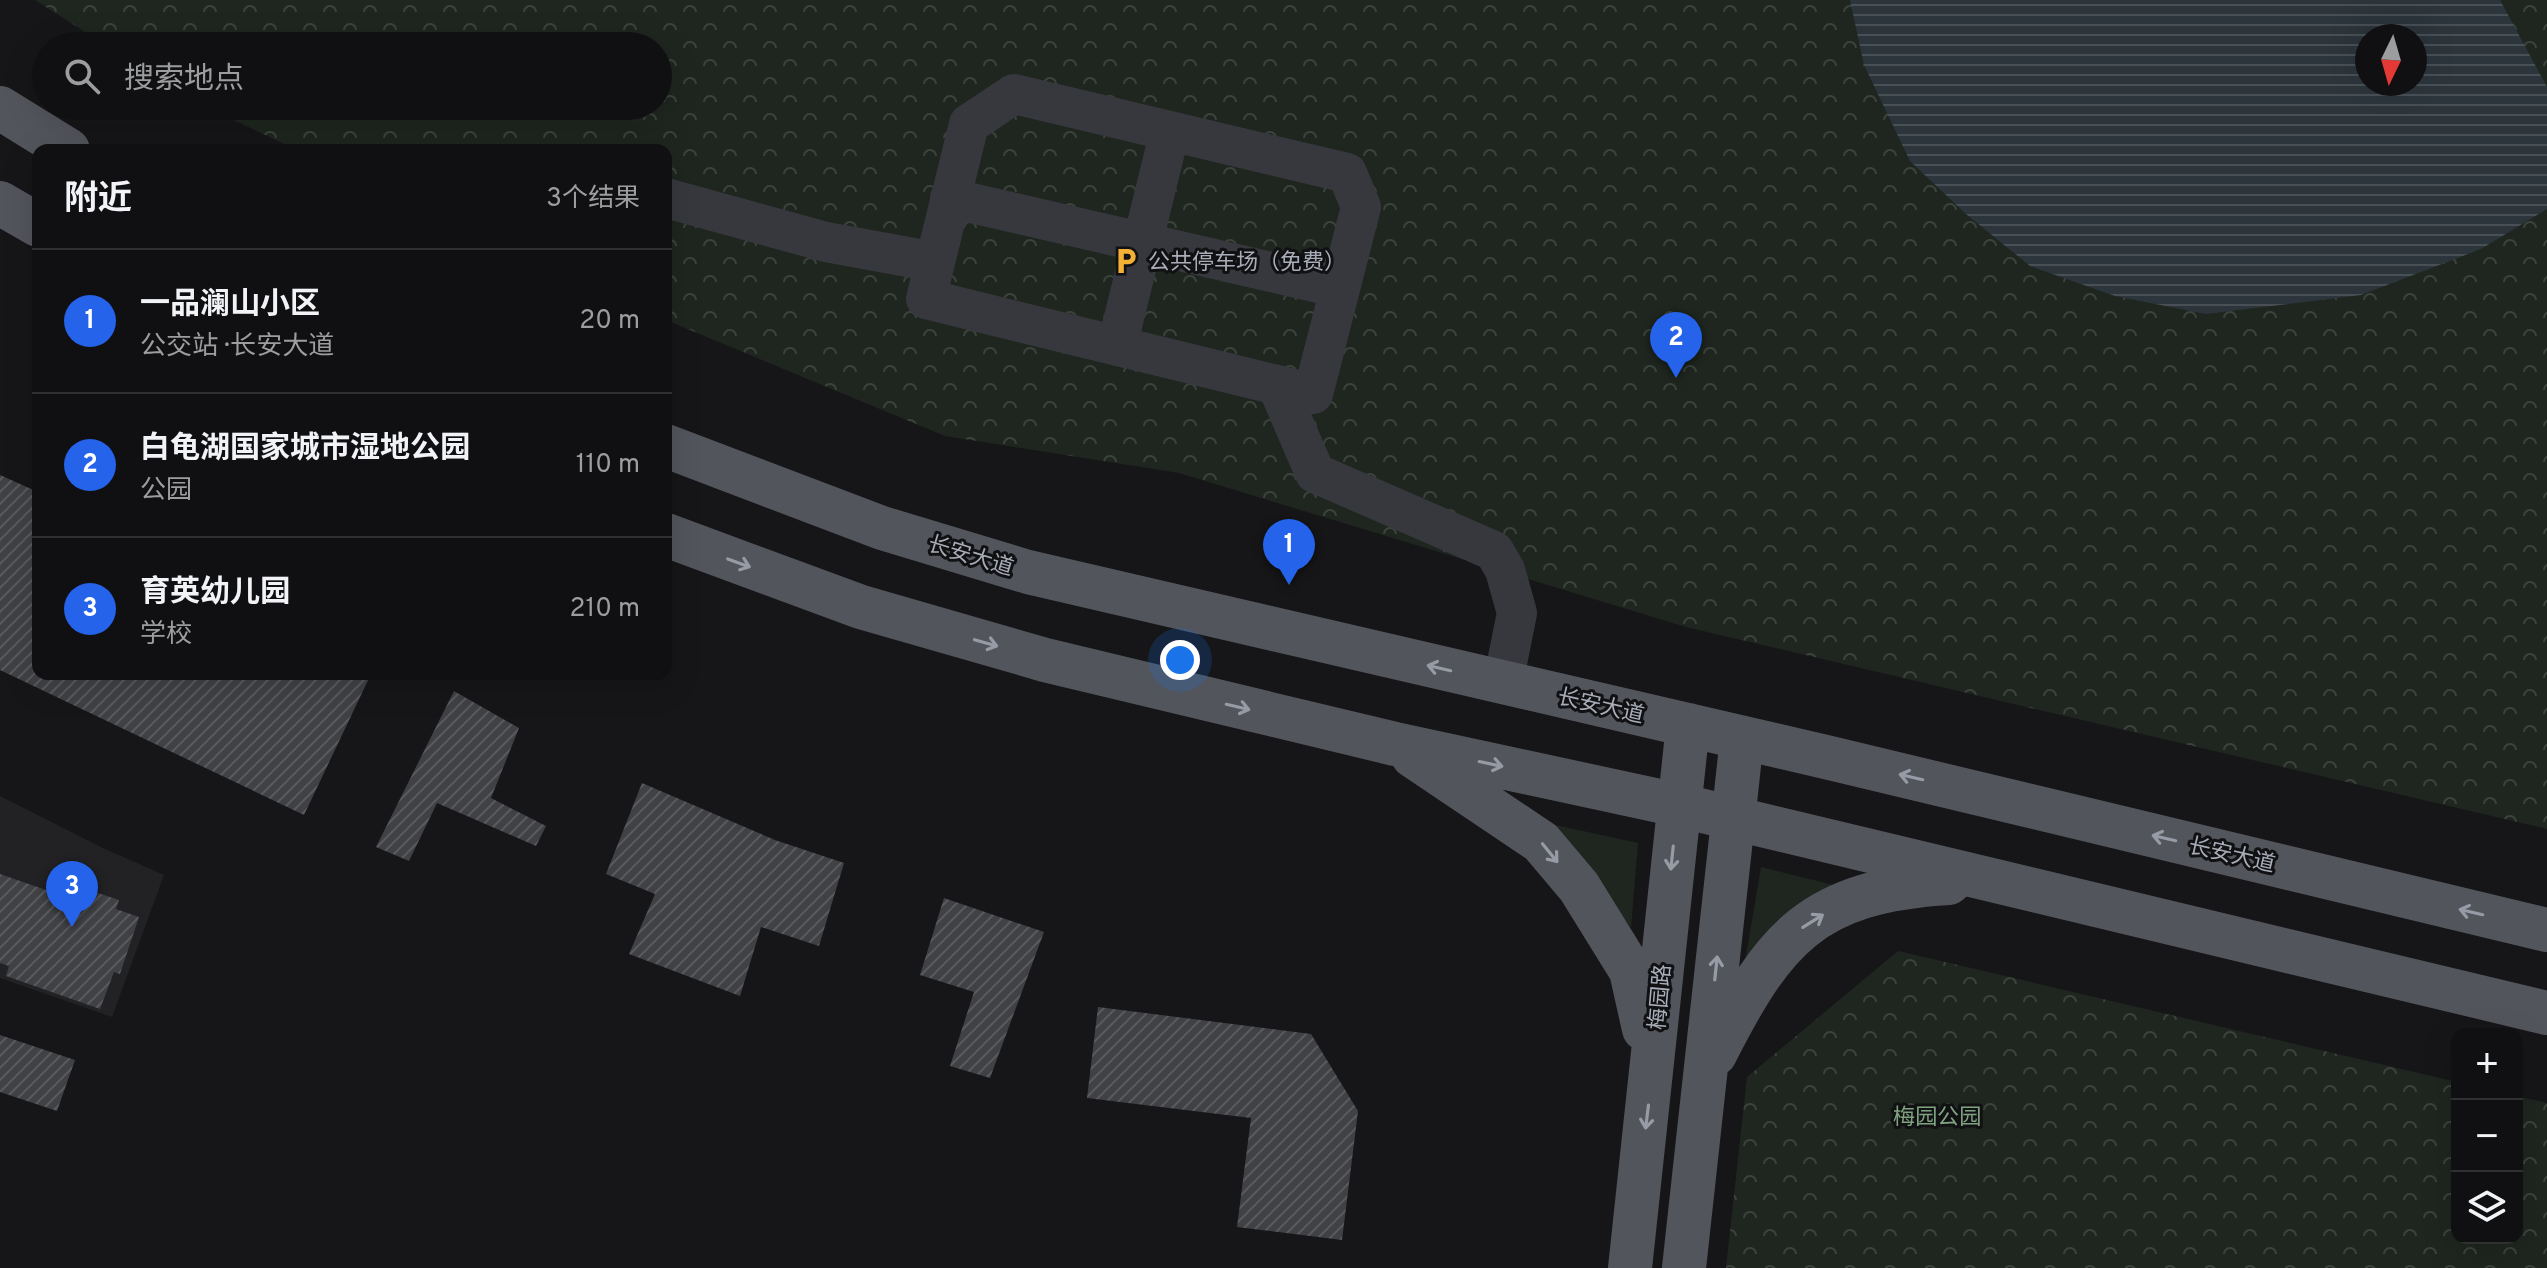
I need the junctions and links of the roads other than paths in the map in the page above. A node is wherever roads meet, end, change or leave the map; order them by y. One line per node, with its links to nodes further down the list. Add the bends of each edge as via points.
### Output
1 (0, 108): 3 (main road)
2 (1170, 131): 4 (street, via 1014,94 969,124); 8 (street); 10 (street, via 1347,173 1361,207)
3 (58, 144)
4 (950, 198): 8 (street); 9 (street)
5 (672, 200): 9 (street, via 826,242)
6 (0, 203): 7 (main road)
7 (32, 222)
8 (1141, 245): 10 (street); 11 (street)
9 (935, 262): 11 (street, via 926,299)
10 (1340, 288): 12 (street, via 1313,394)
11 (1117, 346): 12 (street)
12 (1277, 385): 15 (street, via 1315,473 1494,551 1517,613)
13 (672, 448): 15 (main road, 长安大道, one-way to 13, via 1028,572 882,528)
14 (672, 537): 18 (main road, one-way to 18, via 861,607 984,643)
15 (1503, 683): 16 (main road, 长安大道)
16 (1688, 725): 17 (main road, 长安大道); 19 (main road, 梅园路)
17 (1742, 738): 20 (main road); 22 (main road, 长安大道, one-way to 17)
18 (1395, 744): 19 (main road, one-way to 19); 24 (main road, one-way to 24, via 1541,842 1579,887 1631,971)
19 (1678, 805): 20 (main road); 24 (main road, 梅园路, one-way to 24)
20 (1733, 819): 21 (main road); 25 (main road, one-way to 20)
21 (1991, 881): 23 (main road); 25 (main road, one-way to 21, via 1758,978 1781,945 1812,920 1871,892)
22 (2547, 930)
23 (2547, 1013)
24 (1653, 1071): 26 (main road, 梅园路, one-way to 26)
25 (1705, 1074): 27 (main road)
26 (1630, 1268)
27 (1684, 1268)

